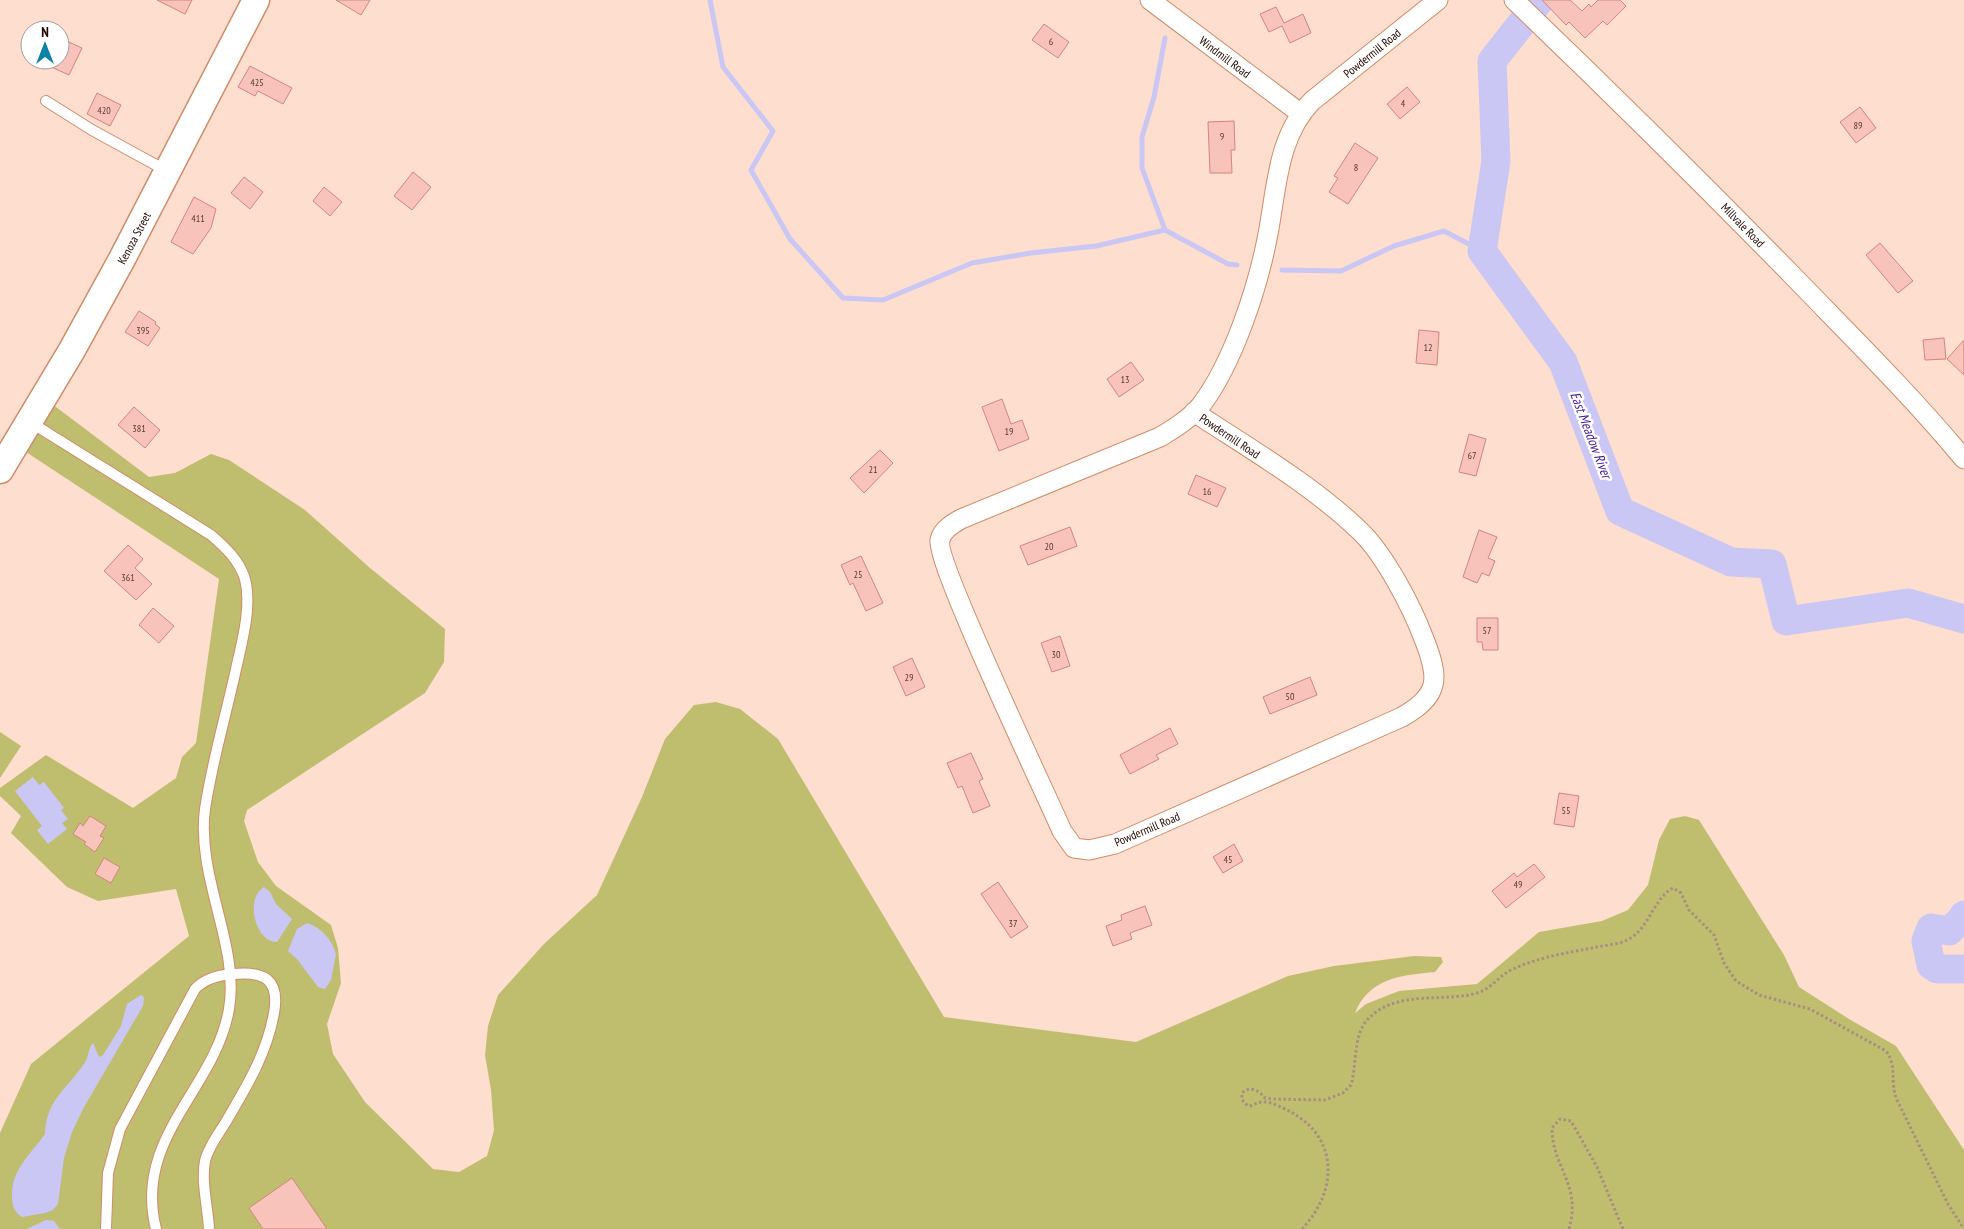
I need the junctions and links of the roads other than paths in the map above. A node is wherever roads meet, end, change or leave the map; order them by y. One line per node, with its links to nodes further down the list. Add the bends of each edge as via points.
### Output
1 (256, 0): 7 (street, Kenoza Street)
2 (1150, 0): 6 (street, Windmill Road)
3 (1438, 0): 6 (street, Powdermill Road)
4 (1518, 3): 10 (street, Millvale Road, via 1639,119 1779,262 1921,408)
5 (46, 101): 7 (lane)
6 (1300, 113): 8 (street, Powdermill Road, via 1286,144 1276,179 1267,239 1251,301 1227,360)
7 (168, 172): 9 (street, Kenoza Street, via 72,350)
8 (1194, 412): 8 (street, Powdermill Road, via 1306,486 1361,532 1384,559 1421,631 1434,665 1433,688 1428,698 1402,717 1115,844 1089,850 1074,848 1062,831 967,619 944,565 940,541 950,526 961,519 1160,437)
9 (29, 422): 11 (street, Kenoza Street); 12 (lane, via 211,535 231,554 242,573 246,589 245,619 207,795 204,827 207,867)
10 (1964, 459)
11 (0, 470)
12 (229, 974): 13 (lane, via 209,978 195,989 120,1129 108,1173); 14 (lane, via 230,1002 225,1027 168,1134 156,1164 152,1195); 15 (lane, via 253,972 266,978 274,988 276,1004 260,1061 205,1161)
13 (106, 1229)
14 (156, 1229)
15 (209, 1229)

